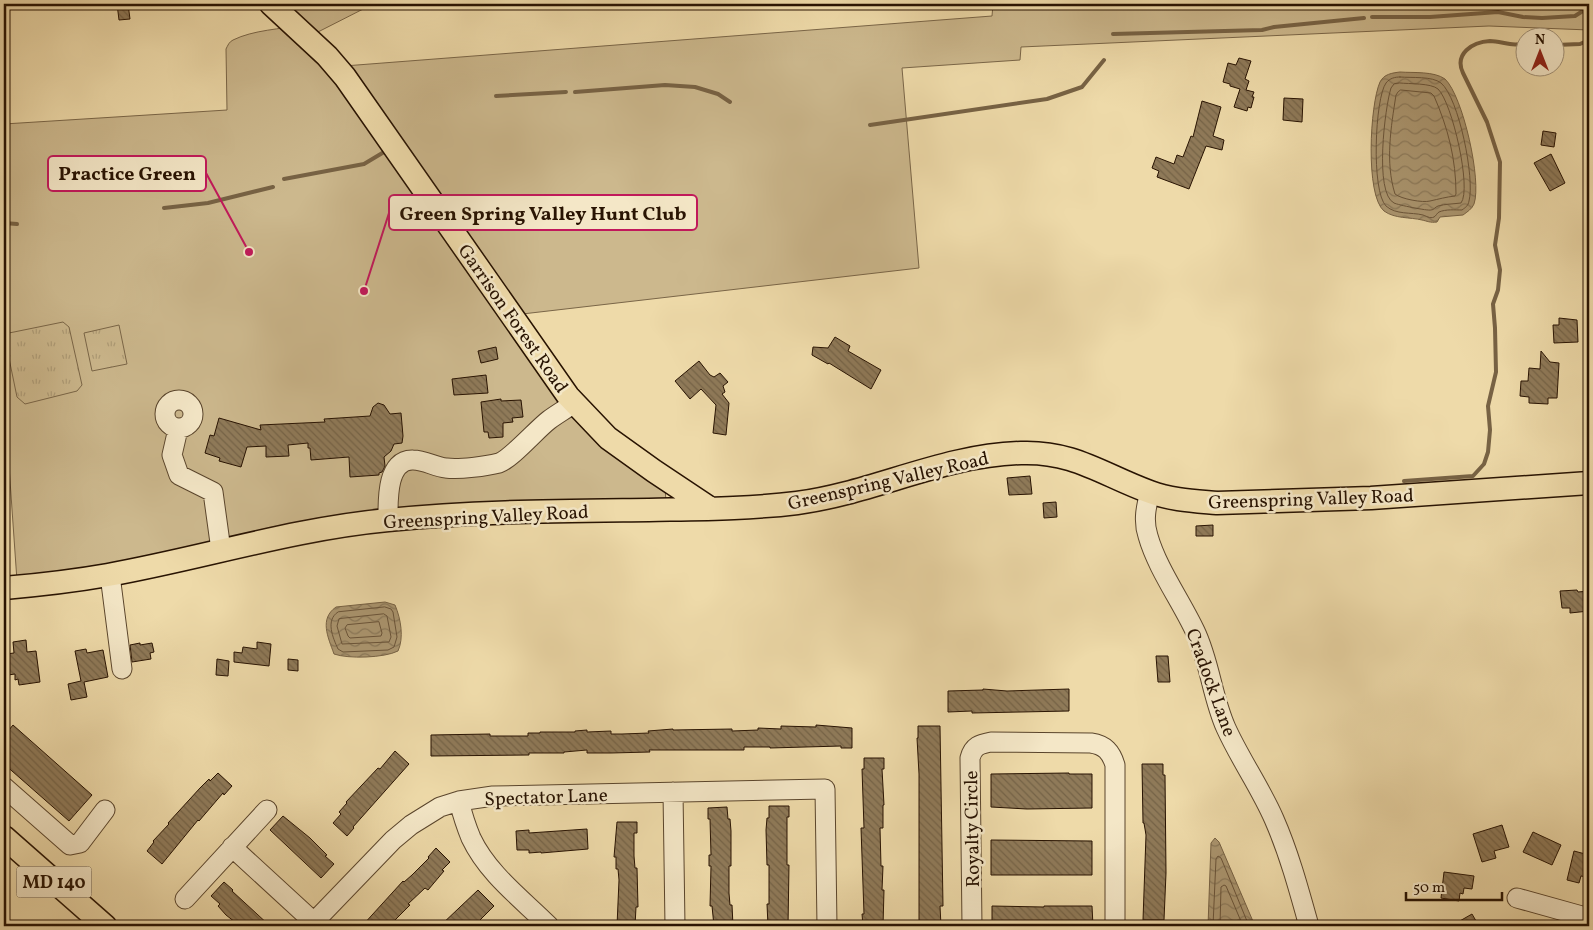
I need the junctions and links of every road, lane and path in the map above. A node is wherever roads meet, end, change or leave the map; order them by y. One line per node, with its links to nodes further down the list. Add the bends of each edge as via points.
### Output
1 (271, 4): 2 (main road, Garrison Forest Road, via 346,77)
2 (574, 403): 6 (main road, Garrison Forest Road, via 608,438); 7 (street, via 548,421 502,462 446,468 419,460 404,461 396,469 388,492)
3 (178, 429): 8 (street, via 172,455 180,474 213,492)
4 (1589, 482): 5 (main road, Greenspring Valley Road, via 1416,496 1272,502 1217,503)
5 (1150, 492): 6 (main road, Greenspring Valley Road, via 1091,465 1065,457 1021,453 962,461 814,500); 29 (street, Cradock Lane, via 1145,520 1154,553 1196,632 1226,728 1274,819)
6 (711, 509): 7 (main road, Greenspring Valley Road, via 504,513)
7 (388, 520): 8 (main road, Greenspring Valley Road, via 304,532)
8 (221, 550): 9 (main road, Greenspring Valley Road)
9 (110, 575): 10 (main road, Greenspring Valley Road); 11 (street)
10 (4, 588)
11 (122, 669)
12 (4, 787): 15 (street, via 70,845 80,843)
13 (672, 792): 14 (street, Spectator Lane, via 493,796); 25 (street); 26 (street, Spectator Lane, via 826,789)
14 (459, 801): 22 (street, Spectator Lane, via 432,811 399,835); 23 (street, via 466,827 483,858)
15 (106, 810)
16 (267, 810): 18 (street)
17 (4, 837): 24 (main road, MD 140)
18 (232, 847): 20 (street); 22 (street)
19 (1517, 898): 21 (street)
20 (185, 899)
21 (1589, 918)
22 (316, 924)
23 (541, 924)
24 (105, 926)
25 (675, 926)
26 (827, 926)
27 (972, 926): 28 (street, Royalty Circle, via 970,758 979,744 991,742 1091,743 1106,748 1112,754)
28 (1115, 926)
29 (1309, 926)

